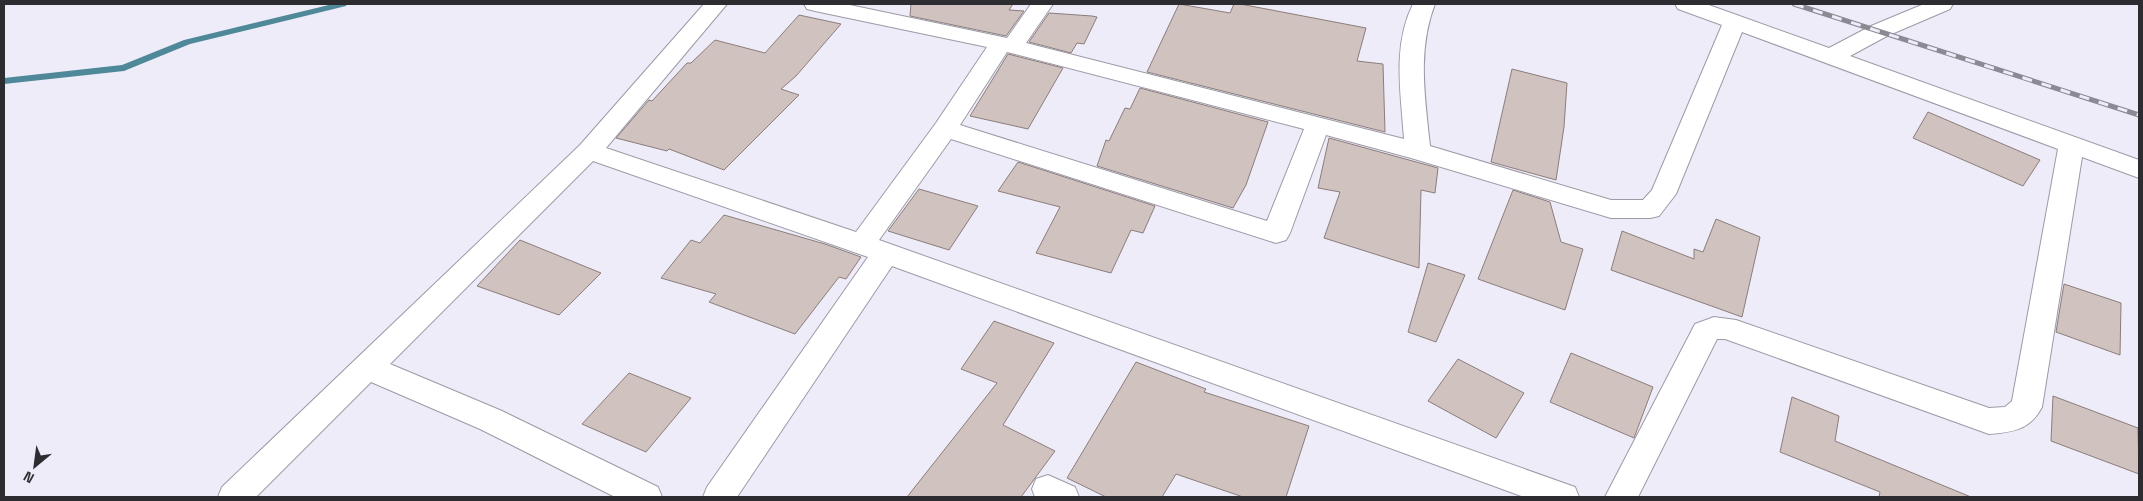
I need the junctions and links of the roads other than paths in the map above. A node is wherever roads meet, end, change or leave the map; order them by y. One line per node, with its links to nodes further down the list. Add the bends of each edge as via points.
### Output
1 (716, 4): 13 (street)
2 (815, 4): 8 (street)
3 (1042, 4): 8 (street)
4 (1424, 4): 14 (street, via 1411,44)
5 (1686, 4): 7 (street)
6 (1942, 4): 9 (street, via 1879,31)
7 (1736, 21): 9 (street); 14 (street, via 1663,194 1650,209 1611,209)
8 (1006, 44): 10 (street); 11 (street)
9 (1832, 56): 12 (street)
10 (1318, 125): 11 (street, via 1276,233); 14 (street)
11 (944, 129): 16 (street)
12 (2071, 145): 15 (street); 22 (street, via 2026,407 2013,419 1990,421 1726,328 1714,328 1705,332)
13 (589, 151): 16 (street); 17 (street)
14 (1418, 151)
15 (2139, 169)
16 (874, 249): 20 (street); 21 (street)
17 (366, 367): 18 (street); 19 (street, via 491,420)
18 (234, 497)
19 (646, 497)
20 (719, 497)
21 (1563, 497)
22 (1620, 497)

